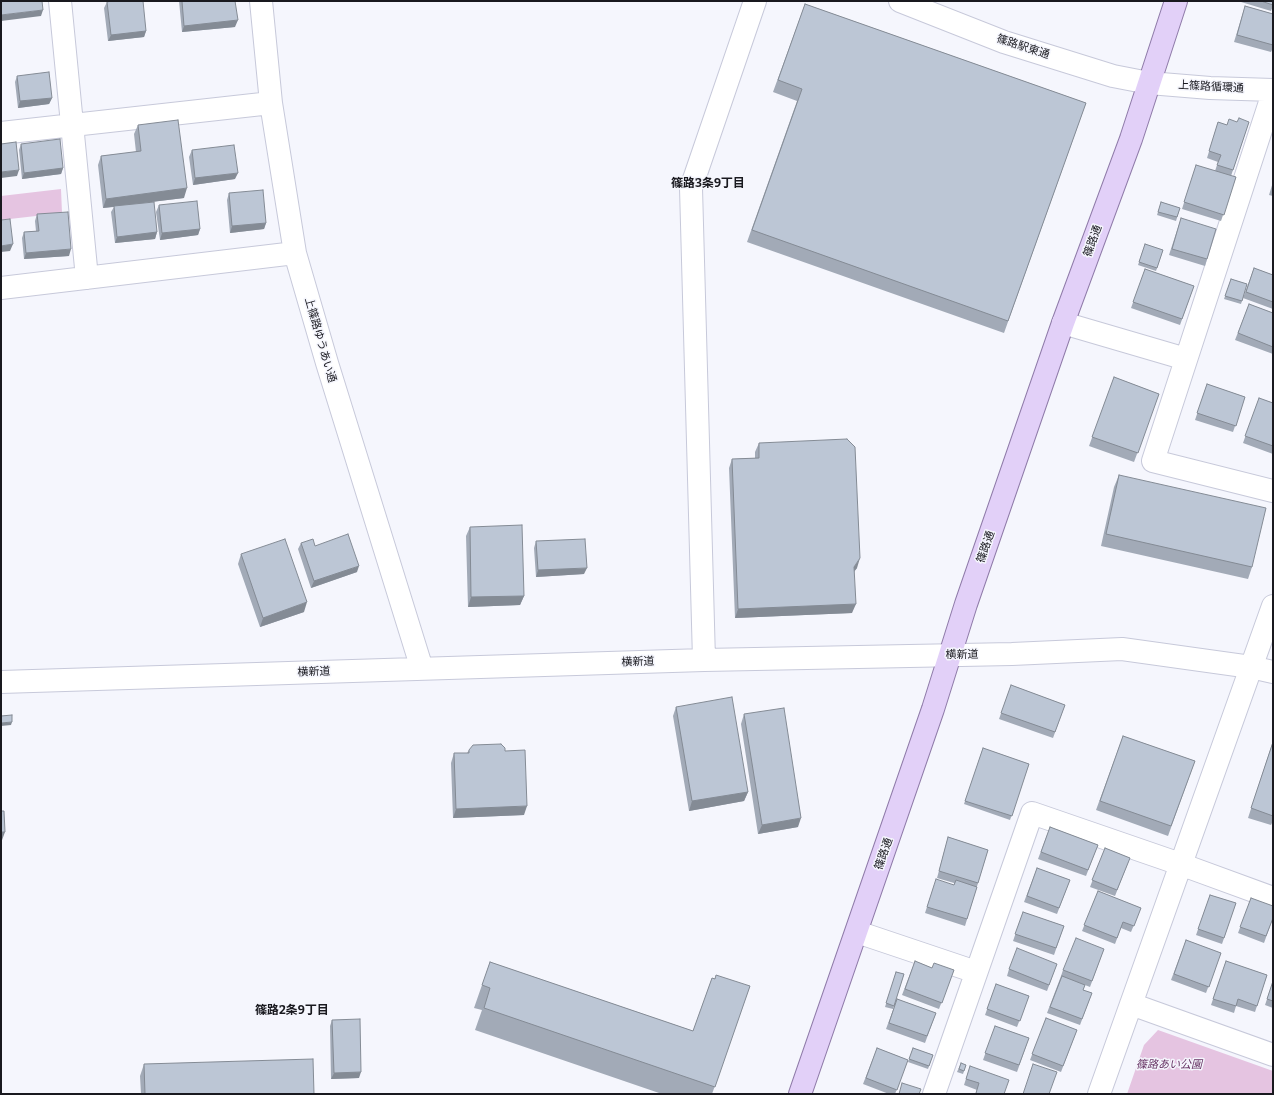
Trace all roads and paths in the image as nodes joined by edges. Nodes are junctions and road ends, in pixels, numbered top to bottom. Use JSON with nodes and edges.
{"nodes":[{"id":1,"x":60,"y":1,"type":"edge"},
{"id":2,"x":261,"y":1,"type":"edge"},
{"id":3,"x":755,"y":1,"type":"edge"},
{"id":4,"x":900,"y":1,"type":"edge"},
{"id":5,"x":1176,"y":1,"type":"edge"},
{"id":6,"x":1149,"y":83,"type":"junction"},
{"id":7,"x":1273,"y":90,"type":"edge"},
{"id":8,"x":1273,"y":93,"type":"edge"},
{"id":9,"x":271,"y":103,"type":"junction"},
{"id":10,"x":72,"y":125,"type":"junction"},
{"id":11,"x":1,"y":133,"type":"edge"},
{"id":12,"x":295,"y":253,"type":"junction"},
{"id":13,"x":87,"y":278,"type":"junction"},
{"id":14,"x":1,"y":288,"type":"edge"},
{"id":15,"x":1063,"y":322,"type":"junction"},
{"id":16,"x":1186,"y":359,"type":"junction"},
{"id":17,"x":1273,"y":491,"type":"edge"},
{"id":18,"x":1273,"y":606,"type":"edge"},
{"id":19,"x":950,"y":655,"type":"junction"},
{"id":20,"x":704,"y":660,"type":"junction"},
{"id":21,"x":1251,"y":667,"type":"junction"},
{"id":22,"x":422,"y":669,"type":"junction"},
{"id":23,"x":1273,"y":672,"type":"edge"},
{"id":24,"x":1,"y":682,"type":"edge"},
{"id":25,"x":1180,"y":864,"type":"junction"},
{"id":26,"x":1273,"y":898,"type":"edge"},
{"id":27,"x":857,"y":932,"type":"junction"},
{"id":28,"x":976,"y":972,"type":"junction"},
{"id":29,"x":1131,"y":1004,"type":"junction"},
{"id":30,"x":1273,"y":1055,"type":"edge"},
{"id":31,"x":800,"y":1094,"type":"edge"},
{"id":32,"x":934,"y":1094,"type":"edge"},
{"id":33,"x":1099,"y":1094,"type":"edge"}],
"edges":[{"from":1,"to":10,"type":"street"},
{"from":2,"to":9,"type":"street","name":"上篠路ゆうあい通"},
{"from":3,"to":20,"type":"street"},
{"from":4,"to":6,"type":"street","name":"篠路駅東通"},
{"from":5,"to":6,"type":"main road","name":"篠路通"},
{"from":6,"to":7,"type":"street","name":"上篠路循環通"},
{"from":6,"to":15,"type":"main road","name":"篠路通"},
{"from":8,"to":16,"type":"street"},
{"from":9,"to":10,"type":"street"},
{"from":9,"to":12,"type":"street","name":"上篠路ゆうあい通"},
{"from":10,"to":11,"type":"street"},
{"from":10,"to":13,"type":"street"},
{"from":12,"to":13,"type":"street"},
{"from":12,"to":22,"type":"street","name":"上篠路ゆうあい通"},
{"from":13,"to":14,"type":"street"},
{"from":15,"to":16,"type":"street"},
{"from":15,"to":19,"type":"main road","name":"篠路通"},
{"from":16,"to":17,"type":"street"},
{"from":18,"to":21,"type":"street"},
{"from":19,"to":20,"type":"street","name":"横新道"},
{"from":19,"to":21,"type":"street","name":"横新道"},
{"from":19,"to":27,"type":"main road","name":"篠路通"},
{"from":20,"to":22,"type":"street","name":"横新道"},
{"from":21,"to":23,"type":"street","name":"横新道"},
{"from":21,"to":25,"type":"street"},
{"from":22,"to":24,"type":"street","name":"横新道"},
{"from":25,"to":26,"type":"street"},
{"from":25,"to":28,"type":"street"},
{"from":25,"to":29,"type":"street"},
{"from":27,"to":28,"type":"street"},
{"from":27,"to":31,"type":"main road","name":"篠路通"},
{"from":28,"to":32,"type":"street"},
{"from":29,"to":30,"type":"street"},
{"from":29,"to":33,"type":"street"}]}
